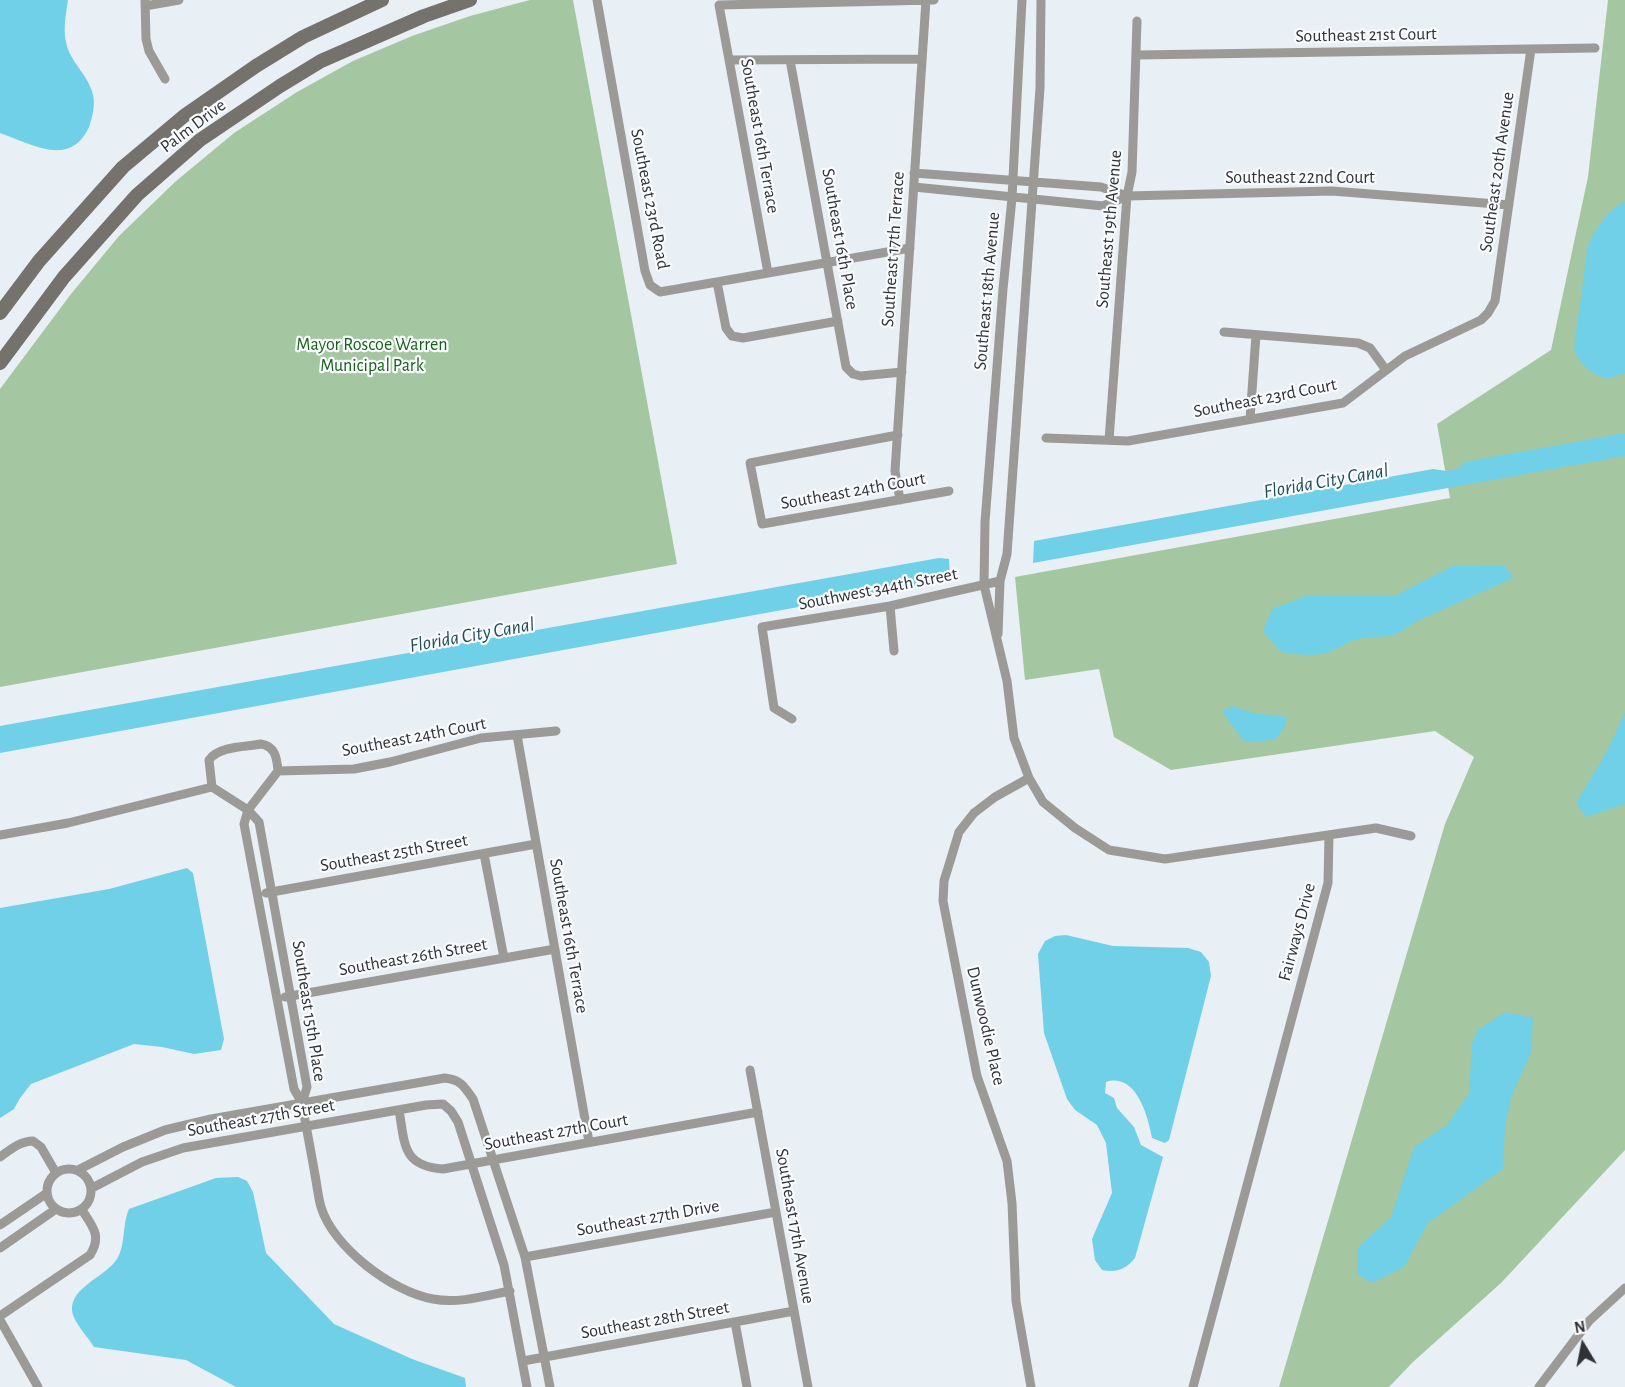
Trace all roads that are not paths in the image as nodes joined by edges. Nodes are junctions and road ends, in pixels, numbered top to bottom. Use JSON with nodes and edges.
{"nodes":[{"id":1,"x":179,"y":0,"type":"edge"},
{"id":2,"x":382,"y":0,"type":"edge"},
{"id":3,"x":470,"y":0,"type":"edge"},
{"id":4,"x":597,"y":0,"type":"edge"},
{"id":5,"x":926,"y":0,"type":"edge"},
{"id":6,"x":934,"y":0,"type":"edge"},
{"id":7,"x":1022,"y":0,"type":"edge"},
{"id":8,"x":1041,"y":0,"type":"edge"},
{"id":9,"x":145,"y":3,"type":"edge"},
{"id":10,"x":1137,"y":21,"type":"dead end"},
{"id":11,"x":1595,"y":48,"type":"dead end"},
{"id":12,"x":1531,"y":49,"type":"junction"},
{"id":13,"x":1137,"y":55,"type":"junction"},
{"id":14,"x":922,"y":59,"type":"junction"},
{"id":15,"x":729,"y":60,"type":"junction"},
{"id":16,"x":790,"y":60,"type":"junction"},
{"id":17,"x":165,"y":79,"type":"dead end"},
{"id":18,"x":914,"y":173,"type":"junction"},
{"id":19,"x":1013,"y":181,"type":"junction"},
{"id":20,"x":1034,"y":182,"type":"junction"},
{"id":21,"x":914,"y":187,"type":"junction"},
{"id":22,"x":1127,"y":196,"type":"junction"},
{"id":23,"x":1012,"y":198,"type":"junction"},
{"id":24,"x":1032,"y":200,"type":"junction"},
{"id":25,"x":1509,"y":205,"type":"junction"},
{"id":26,"x":910,"y":248,"type":"junction"},
{"id":27,"x":827,"y":263,"type":"junction"},
{"id":28,"x":768,"y":273,"type":"junction"},
{"id":29,"x":717,"y":282,"type":"junction"},
{"id":30,"x":1495,"y":301,"type":"joint"},
{"id":31,"x":0,"y":313,"type":"edge"},
{"id":32,"x":838,"y":321,"type":"junction"},
{"id":33,"x":1224,"y":332,"type":"dead end"},
{"id":34,"x":1256,"y":335,"type":"junction"},
{"id":35,"x":0,"y":363,"type":"edge"},
{"id":36,"x":1386,"y":370,"type":"junction"},
{"id":37,"x":902,"y":372,"type":"junction"},
{"id":38,"x":1250,"y":419,"type":"junction"},
{"id":39,"x":898,"y":435,"type":"junction"},
{"id":40,"x":1046,"y":438,"type":"dead end"},
{"id":41,"x":1109,"y":440,"type":"junction"},
{"id":42,"x":949,"y":491,"type":"dead end"},
{"id":43,"x":900,"y":500,"type":"junction"},
{"id":44,"x":1000,"y":581,"type":"junction"},
{"id":45,"x":984,"y":585,"type":"junction"},
{"id":46,"x":890,"y":606,"type":"junction"},
{"id":47,"x":997,"y":643,"type":"junction"},
{"id":48,"x":894,"y":651,"type":"dead end"},
{"id":49,"x":792,"y":719,"type":"dead end"},
{"id":50,"x":555,"y":731,"type":"dead end"},
{"id":51,"x":517,"y":735,"type":"junction"},
{"id":52,"x":278,"y":771,"type":"junction"},
{"id":53,"x":1029,"y":778,"type":"junction"},
{"id":54,"x":212,"y":787,"type":"junction"},
{"id":55,"x":248,"y":810,"type":"junction"},
{"id":56,"x":0,"y":835,"type":"edge"},
{"id":57,"x":1329,"y":835,"type":"junction"},
{"id":58,"x":1411,"y":836,"type":"dead end"},
{"id":59,"x":536,"y":844,"type":"junction"},
{"id":60,"x":484,"y":854,"type":"junction"},
{"id":61,"x":272,"y":891,"type":"junction"},
{"id":62,"x":257,"y":894,"type":"junction"},
{"id":63,"x":555,"y":949,"type":"junction"},
{"id":64,"x":504,"y":958,"type":"junction"},
{"id":65,"x":290,"y":996,"type":"junction"},
{"id":66,"x":277,"y":998,"type":"junction"},
{"id":67,"x":750,"y":1070,"type":"dead end"},
{"id":68,"x":302,"y":1103,"type":"junction"},
{"id":69,"x":399,"y":1110,"type":"junction"},
{"id":70,"x":758,"y":1112,"type":"junction"},
{"id":71,"x":306,"y":1126,"type":"junction"},
{"id":72,"x":589,"y":1142,"type":"junction"},
{"id":73,"x":0,"y":1157,"type":"edge"},
{"id":74,"x":493,"y":1160,"type":"junction"},
{"id":75,"x":472,"y":1164,"type":"junction"},
{"id":76,"x":78,"y":1170,"type":"junction"},
{"id":77,"x":56,"y":1173,"type":"junction"},
{"id":78,"x":92,"y":1188,"type":"junction"},
{"id":79,"x":47,"y":1193,"type":"junction"},
{"id":80,"x":25,"y":1208,"type":"junction"},
{"id":81,"x":56,"y":1209,"type":"junction"},
{"id":82,"x":82,"y":1210,"type":"junction"},
{"id":83,"x":776,"y":1212,"type":"junction"},
{"id":84,"x":35,"y":1224,"type":"junction"},
{"id":85,"x":0,"y":1225,"type":"edge"},
{"id":86,"x":0,"y":1248,"type":"edge"},
{"id":87,"x":525,"y":1257,"type":"junction"},
{"id":88,"x":1625,"y":1288,"type":"edge"},
{"id":89,"x":510,"y":1291,"type":"junction"},
{"id":90,"x":794,"y":1311,"type":"junction"},
{"id":91,"x":0,"y":1318,"type":"edge"},
{"id":92,"x":735,"y":1322,"type":"junction"},
{"id":93,"x":544,"y":1357,"type":"junction"},
{"id":94,"x":523,"y":1361,"type":"junction"},
{"id":95,"x":38,"y":1387,"type":"edge"},
{"id":96,"x":528,"y":1387,"type":"edge"},
{"id":97,"x":550,"y":1387,"type":"edge"},
{"id":98,"x":747,"y":1387,"type":"edge"},
{"id":99,"x":808,"y":1387,"type":"edge"},
{"id":100,"x":1031,"y":1387,"type":"edge"},
{"id":101,"x":1193,"y":1387,"type":"edge"},
{"id":102,"x":1539,"y":1387,"type":"edge"}],
"edges":[{"from":1,"to":9,"type":"street"},
{"from":2,"to":31,"type":"main road","name":"Palm Drive"},
{"from":3,"to":35,"type":"main road","name":"Palm Drive"},
{"from":4,"to":29,"type":"street","name":"Southeast 23rd Road"},
{"from":5,"to":6,"type":"street"},
{"from":5,"to":14,"type":"street","name":"Southeast 17th Terrace"},
{"from":5,"to":15,"type":"street","name":"Southeast 16th Terrace"},
{"from":7,"to":19,"type":"street","name":"Southeast 18th Avenue"},
{"from":8,"to":20,"type":"street","name":"Southeast 18th Avenue"},
{"from":9,"to":17,"type":"street"},
{"from":10,"to":13,"type":"street","name":"Southeast 19th Avenue"},
{"from":11,"to":12,"type":"street","name":"Southeast 21st Court"},
{"from":12,"to":13,"type":"street","name":"Southeast 21st Court"},
{"from":12,"to":25,"type":"street","name":"Southeast 20th Avenue"},
{"from":13,"to":22,"type":"street","name":"Southeast 19th Avenue"},
{"from":14,"to":16,"type":"street"},
{"from":14,"to":18,"type":"street","name":"Southeast 17th Terrace"},
{"from":15,"to":16,"type":"street"},
{"from":15,"to":28,"type":"street","name":"Southeast 16th Terrace"},
{"from":16,"to":27,"type":"street","name":"Southeast 16th Place"},
{"from":18,"to":19,"type":"street","name":"Southeast 22nd Court"},
{"from":18,"to":21,"type":"street","name":"Southeast 17th Terrace"},
{"from":19,"to":20,"type":"street","name":"Southeast 22nd Court"},
{"from":19,"to":23,"type":"street","name":"Southeast 18th Avenue"},
{"from":20,"to":22,"type":"street","name":"Southeast 22nd Court"},
{"from":20,"to":24,"type":"street","name":"Southeast 18th Avenue"},
{"from":21,"to":23,"type":"street","name":"Southeast 22nd Court"},
{"from":21,"to":26,"type":"street","name":"Southeast 17th Terrace"},
{"from":22,"to":24,"type":"street","name":"Southeast 22nd Court"},
{"from":22,"to":25,"type":"street","name":"Southeast 22nd Court"},
{"from":22,"to":41,"type":"street","name":"Southeast 19th Avenue"},
{"from":23,"to":24,"type":"street","name":"Southeast 22nd Court"},
{"from":23,"to":45,"type":"street","name":"Southeast 18th Avenue"},
{"from":24,"to":44,"type":"street","name":"Southeast 18th Avenue"},
{"from":25,"to":30,"type":"street","name":"Southeast 20th Avenue"},
{"from":26,"to":27,"type":"street","name":"Southeast 23rd Road"},
{"from":26,"to":37,"type":"street","name":"Southeast 17th Terrace"},
{"from":27,"to":28,"type":"street","name":"Southeast 23rd Road"},
{"from":27,"to":32,"type":"street","name":"Southeast 16th Place"},
{"from":28,"to":29,"type":"street","name":"Southeast 23rd Road"},
{"from":29,"to":32,"type":"street"},
{"from":30,"to":36,"type":"street","name":"Southeast 23rd Court"},
{"from":32,"to":37,"type":"street","name":"Southeast 16th Place"},
{"from":33,"to":34,"type":"street"},
{"from":34,"to":36,"type":"street"},
{"from":34,"to":38,"type":"street"},
{"from":36,"to":38,"type":"street","name":"Southeast 23rd Court"},
{"from":37,"to":39,"type":"street","name":"Southeast 17th Terrace"},
{"from":38,"to":41,"type":"street","name":"Southeast 23rd Court"},
{"from":39,"to":43,"type":"street","name":"Southeast 17th Terrace"},
{"from":39,"to":43,"type":"street","name":"Southeast 24th Court"},
{"from":40,"to":41,"type":"street","name":"Southeast 23rd Court"},
{"from":42,"to":43,"type":"street","name":"Southeast 24th Court"},
{"from":44,"to":45,"type":"street","name":"Southwest 344th Street"},
{"from":44,"to":47,"type":"street"},
{"from":45,"to":46,"type":"street","name":"Southwest 344th Street"},
{"from":45,"to":47,"type":"street"},
{"from":46,"to":48,"type":"street"},
{"from":46,"to":49,"type":"street","name":"Southwest 344th Street"},
{"from":47,"to":53,"type":"street"},
{"from":50,"to":51,"type":"street","name":"Southeast 24th Court"},
{"from":51,"to":52,"type":"street","name":"Southeast 24th Court"},
{"from":51,"to":59,"type":"street","name":"Southeast 16th Terrace"},
{"from":52,"to":54,"type":"street"},
{"from":52,"to":55,"type":"street"},
{"from":53,"to":57,"type":"street"},
{"from":53,"to":100,"type":"street","name":"Dunwoodie Place"},
{"from":54,"to":55,"type":"street"},
{"from":54,"to":56,"type":"street"},
{"from":55,"to":61,"type":"street","name":"Southeast 15th Place"},
{"from":55,"to":62,"type":"street","name":"Southeast 15th Place"},
{"from":57,"to":58,"type":"street"},
{"from":57,"to":101,"type":"street","name":"Fairways Drive"},
{"from":59,"to":60,"type":"street","name":"Southeast 25th Street"},
{"from":59,"to":63,"type":"street","name":"Southeast 16th Terrace"},
{"from":60,"to":61,"type":"street","name":"Southeast 25th Street"},
{"from":60,"to":64,"type":"street"},
{"from":61,"to":62,"type":"street","name":"Southeast 25th Street"},
{"from":61,"to":65,"type":"street","name":"Southeast 15th Place"},
{"from":62,"to":66,"type":"street","name":"Southeast 15th Place"},
{"from":63,"to":64,"type":"street","name":"Southeast 26th Street"},
{"from":63,"to":72,"type":"street","name":"Southeast 16th Terrace"},
{"from":64,"to":65,"type":"street","name":"Southeast 26th Street"},
{"from":65,"to":66,"type":"street","name":"Southeast 26th Street"},
{"from":65,"to":68,"type":"street","name":"Southeast 15th Place"},
{"from":66,"to":68,"type":"street","name":"Southeast 15th Place"},
{"from":67,"to":70,"type":"street","name":"Southeast 17th Avenue"},
{"from":68,"to":71,"type":"street"},
{"from":68,"to":74,"type":"street","name":"Southeast 27th Street"},
{"from":68,"to":76,"type":"street","name":"Southeast 27th Street"},
{"from":69,"to":71,"type":"street","name":"Southeast 27th Street"},
{"from":69,"to":75,"type":"street","name":"Southeast 27th Street"},
{"from":69,"to":75,"type":"street","name":"Southeast 27th Court"},
{"from":70,"to":72,"type":"street","name":"Southeast 27th Court"},
{"from":70,"to":83,"type":"street","name":"Southeast 17th Avenue"},
{"from":71,"to":78,"type":"street","name":"Southeast 27th Street"},
{"from":71,"to":89,"type":"street"},
{"from":72,"to":74,"type":"street","name":"Southeast 27th Court"},
{"from":73,"to":77,"type":"street"},
{"from":74,"to":75,"type":"street","name":"Southeast 27th Court"},
{"from":74,"to":87,"type":"street"},
{"from":75,"to":89,"type":"street"},
{"from":76,"to":77,"type":"street"},
{"from":76,"to":78,"type":"street"},
{"from":77,"to":79,"type":"street"},
{"from":78,"to":82,"type":"street"},
{"from":79,"to":80,"type":"street"},
{"from":79,"to":81,"type":"street"},
{"from":80,"to":84,"type":"street"},
{"from":80,"to":85,"type":"street"},
{"from":81,"to":82,"type":"street"},
{"from":81,"to":84,"type":"street"},
{"from":82,"to":91,"type":"street"},
{"from":83,"to":87,"type":"street","name":"Southeast 27th Drive"},
{"from":83,"to":90,"type":"street","name":"Southeast 17th Avenue"},
{"from":84,"to":86,"type":"street"},
{"from":87,"to":93,"type":"street"},
{"from":88,"to":102,"type":"street"},
{"from":89,"to":94,"type":"street"},
{"from":90,"to":92,"type":"street","name":"Southeast 28th Street"},
{"from":90,"to":99,"type":"street","name":"Southeast 17th Avenue"},
{"from":91,"to":95,"type":"street"},
{"from":92,"to":93,"type":"street","name":"Southeast 28th Street"},
{"from":92,"to":98,"type":"street"},
{"from":93,"to":94,"type":"street","name":"Southeast 28th Street"},
{"from":93,"to":97,"type":"street"},
{"from":94,"to":96,"type":"street"}]}
